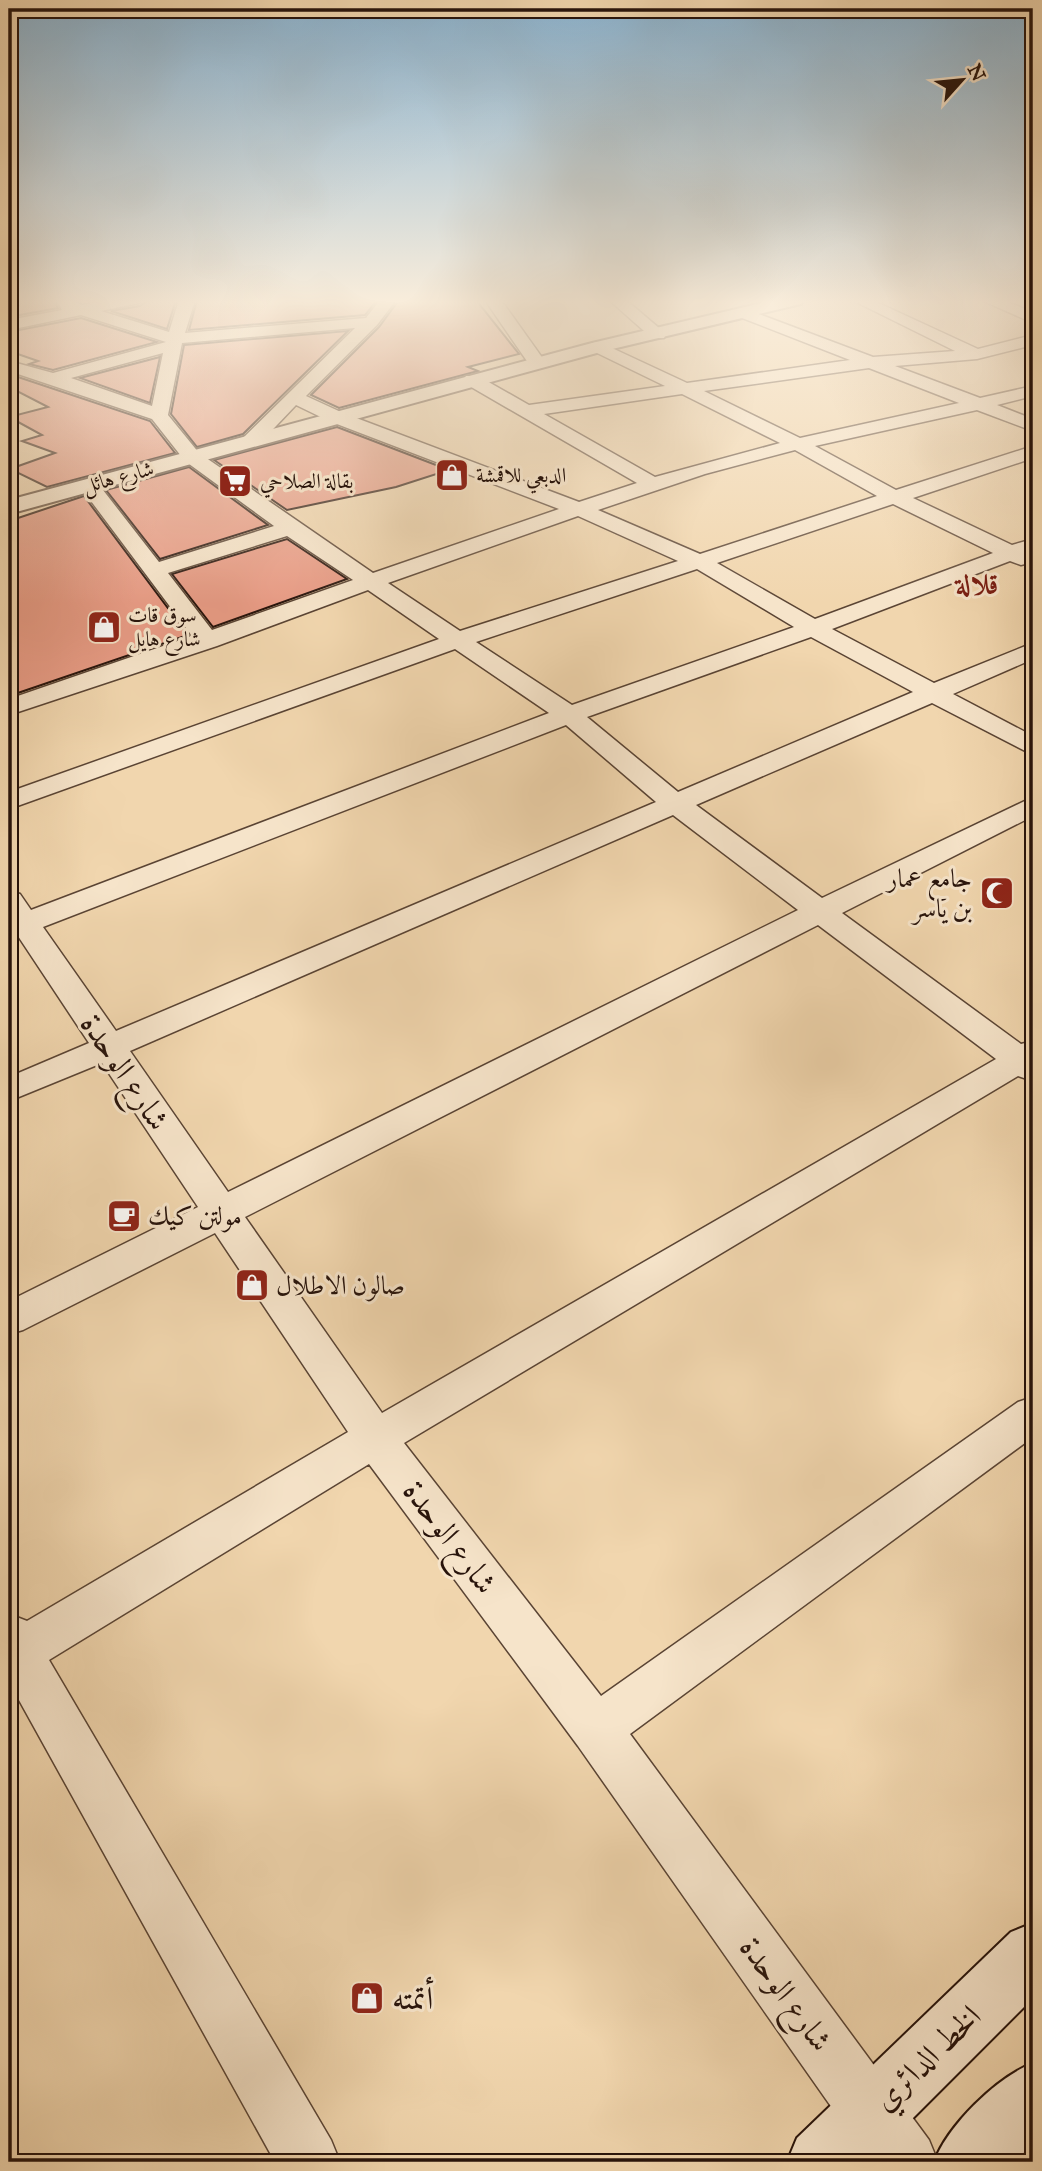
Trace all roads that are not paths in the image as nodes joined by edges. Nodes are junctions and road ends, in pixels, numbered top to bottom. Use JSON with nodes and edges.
{"nodes":[{"id":1,"x":120,"y":401,"type":"edge"},
{"id":2,"x":162,"y":401,"type":"edge"},
{"id":3,"x":290,"y":401,"type":"edge"},
{"id":4,"x":303,"y":401,"type":"edge"},
{"id":5,"x":394,"y":401,"type":"edge"},
{"id":6,"x":508,"y":401,"type":"edge"},
{"id":7,"x":588,"y":401,"type":"edge"},
{"id":8,"x":711,"y":401,"type":"edge"},
{"id":9,"x":973,"y":401,"type":"edge"},
{"id":10,"x":991,"y":401,"type":"edge"},
{"id":11,"x":980,"y":404,"type":"junction"},
{"id":12,"x":524,"y":411,"type":"junction"},
{"id":13,"x":159,"y":415,"type":"junction"},
{"id":14,"x":337,"y":417,"type":"junction"},
{"id":15,"x":1033,"y":425,"type":"edge"},
{"id":16,"x":250,"y":442,"type":"junction"},
{"id":17,"x":798,"y":444,"type":"junction"},
{"id":18,"x":1033,"y":452,"type":"edge"},
{"id":19,"x":192,"y":457,"type":"junction"},
{"id":20,"x":653,"y":484,"type":"junction"},
{"id":21,"x":89,"y":485,"type":"junction"},
{"id":22,"x":896,"y":498,"type":"junction"},
{"id":23,"x":9,"y":507,"type":"edge"},
{"id":24,"x":580,"y":510,"type":"junction"},
{"id":25,"x":290,"y":528,"type":"junction"},
{"id":26,"x":1025,"y":554,"type":"edge"},
{"id":27,"x":700,"y":562,"type":"junction"},
{"id":28,"x":155,"y":570,"type":"junction"},
{"id":29,"x":371,"y":583,"type":"junction"},
{"id":30,"x":813,"y":628,"type":"junction"},
{"id":31,"x":458,"y":640,"type":"junction"},
{"id":32,"x":208,"y":641,"type":"junction"},
{"id":33,"x":1033,"y":650,"type":"edge"},
{"id":34,"x":934,"y":693,"type":"junction"},
{"id":35,"x":9,"y":707,"type":"edge"},
{"id":36,"x":569,"y":715,"type":"junction"},
{"id":37,"x":1033,"y":747,"type":"edge"},
{"id":38,"x":9,"y":802,"type":"edge"},
{"id":39,"x":1033,"y":804,"type":"edge"},
{"id":40,"x":677,"y":805,"type":"junction"},
{"id":41,"x":820,"y":913,"type":"junction"},
{"id":42,"x":14,"y":918,"type":"edge"},
{"id":43,"x":108,"y":1047,"type":"junction"},
{"id":44,"x":1029,"y":1061,"type":"edge"},
{"id":45,"x":9,"y":1090,"type":"edge"},
{"id":46,"x":220,"y":1212,"type":"junction"},
{"id":47,"x":9,"y":1319,"type":"edge"},
{"id":48,"x":1033,"y":1414,"type":"edge"},
{"id":49,"x":375,"y":1438,"type":"junction"},
{"id":50,"x":12,"y":1649,"type":"edge"},
{"id":51,"x":596,"y":1729,"type":"junction"},
{"id":52,"x":1033,"y":1954,"type":"edge"},
{"id":53,"x":1033,"y":2096,"type":"edge"},
{"id":54,"x":889,"y":2138,"type":"edge"},
{"id":55,"x":296,"y":2157,"type":"edge"},
{"id":56,"x":821,"y":2162,"type":"edge"},
{"id":57,"x":968,"y":2162,"type":"edge"}],
"edges":[{"from":1,"to":13,"type":"street"},
{"from":2,"to":13,"type":"street"},
{"from":3,"to":16,"type":"street"},
{"from":4,"to":14,"type":"street"},
{"from":5,"to":14,"type":"street","name":"شارع هائل"},
{"from":6,"to":12,"type":"street"},
{"from":7,"to":12,"type":"street"},
{"from":8,"to":17,"type":"street"},
{"from":9,"to":11,"type":"street"},
{"from":10,"to":11,"type":"street"},
{"from":11,"to":15,"type":"street"},
{"from":11,"to":17,"type":"street"},
{"from":12,"to":20,"type":"street"},
{"from":13,"to":19,"type":"street"},
{"from":14,"to":16,"type":"street","name":"شارع هائل"},
{"from":14,"to":24,"type":"street"},
{"from":16,"to":19,"type":"street","name":"شارع هائل"},
{"from":17,"to":20,"type":"street"},
{"from":17,"to":22,"type":"street"},
{"from":18,"to":22,"type":"street"},
{"from":19,"to":21,"type":"street","name":"شارع هائل"},
{"from":19,"to":25,"type":"street"},
{"from":20,"to":24,"type":"street"},
{"from":21,"to":23,"type":"street","name":"شارع هائل"},
{"from":21,"to":28,"type":"street"},
{"from":22,"to":26,"type":"street"},
{"from":22,"to":27,"type":"street"},
{"from":24,"to":27,"type":"street"},
{"from":24,"to":29,"type":"street"},
{"from":25,"to":28,"type":"street"},
{"from":25,"to":29,"type":"street"},
{"from":26,"to":30,"type":"street"},
{"from":27,"to":30,"type":"street"},
{"from":27,"to":31,"type":"street"},
{"from":28,"to":32,"type":"street"},
{"from":29,"to":31,"type":"street"},
{"from":29,"to":32,"type":"street"},
{"from":30,"to":34,"type":"street"},
{"from":30,"to":36,"type":"street"},
{"from":31,"to":36,"type":"street"},
{"from":31,"to":38,"type":"street"},
{"from":32,"to":35,"type":"street"},
{"from":33,"to":34,"type":"street"},
{"from":34,"to":37,"type":"street"},
{"from":34,"to":40,"type":"street"},
{"from":36,"to":40,"type":"street"},
{"from":36,"to":42,"type":"street"},
{"from":39,"to":41,"type":"street"},
{"from":40,"to":41,"type":"street"},
{"from":40,"to":43,"type":"street"},
{"from":41,"to":44,"type":"street"},
{"from":41,"to":46,"type":"street"},
{"from":42,"to":43,"type":"street","name":"شارع الوحدة"},
{"from":43,"to":45,"type":"street"},
{"from":43,"to":46,"type":"street","name":"شارع الوحدة"},
{"from":44,"to":49,"type":"street"},
{"from":46,"to":47,"type":"street"},
{"from":46,"to":49,"type":"street","name":"شارع الوحدة"},
{"from":48,"to":51,"type":"street"},
{"from":49,"to":50,"type":"street"},
{"from":49,"to":51,"type":"street","name":"شارع الوحدة"},
{"from":50,"to":55,"type":"street"},
{"from":51,"to":54,"type":"street","name":"شارع الوحدة"},
{"from":52,"to":54,"type":"street","name":"الخط الدائري"},
{"from":53,"to":57,"type":"street"},
{"from":54,"to":56,"type":"street","name":"الخط الدائري"}]}
